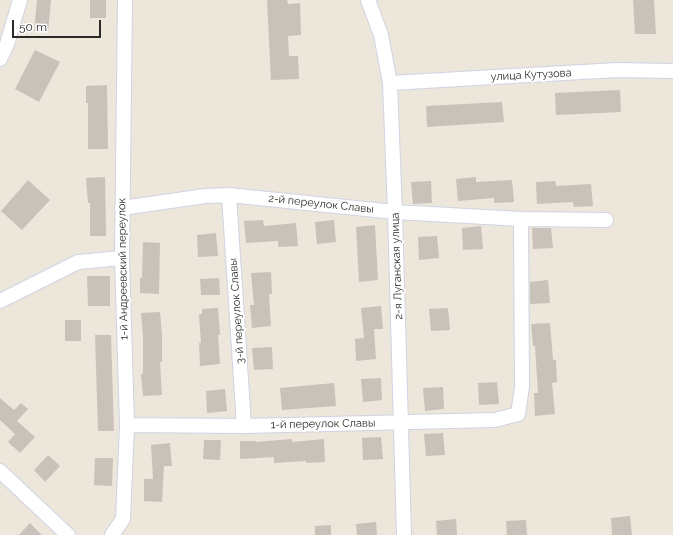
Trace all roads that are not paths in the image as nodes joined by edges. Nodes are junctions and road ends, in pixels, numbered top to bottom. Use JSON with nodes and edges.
{"nodes":[{"id":1,"x":20,"y":0,"type":"edge"},
{"id":2,"x":125,"y":0,"type":"edge"},
{"id":3,"x":368,"y":0,"type":"edge"},
{"id":4,"x":0,"y":59,"type":"edge"},
{"id":5,"x":673,"y":71,"type":"edge"},
{"id":6,"x":390,"y":83,"type":"junction"},
{"id":7,"x":229,"y":195,"type":"junction"},
{"id":8,"x":122,"y":208,"type":"junction"},
{"id":9,"x":395,"y":212,"type":"junction"},
{"id":10,"x":521,"y":219,"type":"junction"},
{"id":11,"x":606,"y":220,"type":"dead end"},
{"id":12,"x":122,"y":258,"type":"junction"},
{"id":13,"x":0,"y":301,"type":"edge"},
{"id":14,"x":401,"y":422,"type":"junction"},
{"id":15,"x":127,"y":425,"type":"junction"},
{"id":16,"x":244,"y":426,"type":"junction"},
{"id":17,"x":0,"y":471,"type":"edge"},
{"id":18,"x":68,"y":535,"type":"edge"},
{"id":19,"x":112,"y":535,"type":"edge"},
{"id":20,"x":404,"y":535,"type":"edge"}],
"edges":[{"from":1,"to":4,"type":"street"},
{"from":2,"to":8,"type":"street","name":"1-й Андреевский переулок"},
{"from":3,"to":6,"type":"street","name":"2-я Луганская улица"},
{"from":5,"to":6,"type":"street","name":"улица Кутузова"},
{"from":6,"to":9,"type":"street","name":"2-я Луганская улица"},
{"from":7,"to":8,"type":"street","name":"2-й переулок Славы"},
{"from":7,"to":9,"type":"street","name":"2-й переулок Славы"},
{"from":7,"to":16,"type":"street","name":"3-й переулок Славы"},
{"from":8,"to":12,"type":"street","name":"1-й Андреевский переулок"},
{"from":9,"to":10,"type":"street","name":"2-й переулок Славы"},
{"from":9,"to":14,"type":"street","name":"2-я Луганская улица"},
{"from":10,"to":11,"type":"street","name":"2-й переулок Славы"},
{"from":10,"to":14,"type":"street","name":"1-й переулок Славы"},
{"from":12,"to":13,"type":"street"},
{"from":12,"to":15,"type":"street","name":"1-й Андреевский переулок"},
{"from":14,"to":16,"type":"street","name":"1-й переулок Славы"},
{"from":14,"to":20,"type":"street","name":"2-я Луганская улица"},
{"from":15,"to":16,"type":"street","name":"1-й переулок Славы"},
{"from":15,"to":19,"type":"street","name":"1-й Андреевский переулок"},
{"from":17,"to":18,"type":"street"}]}
